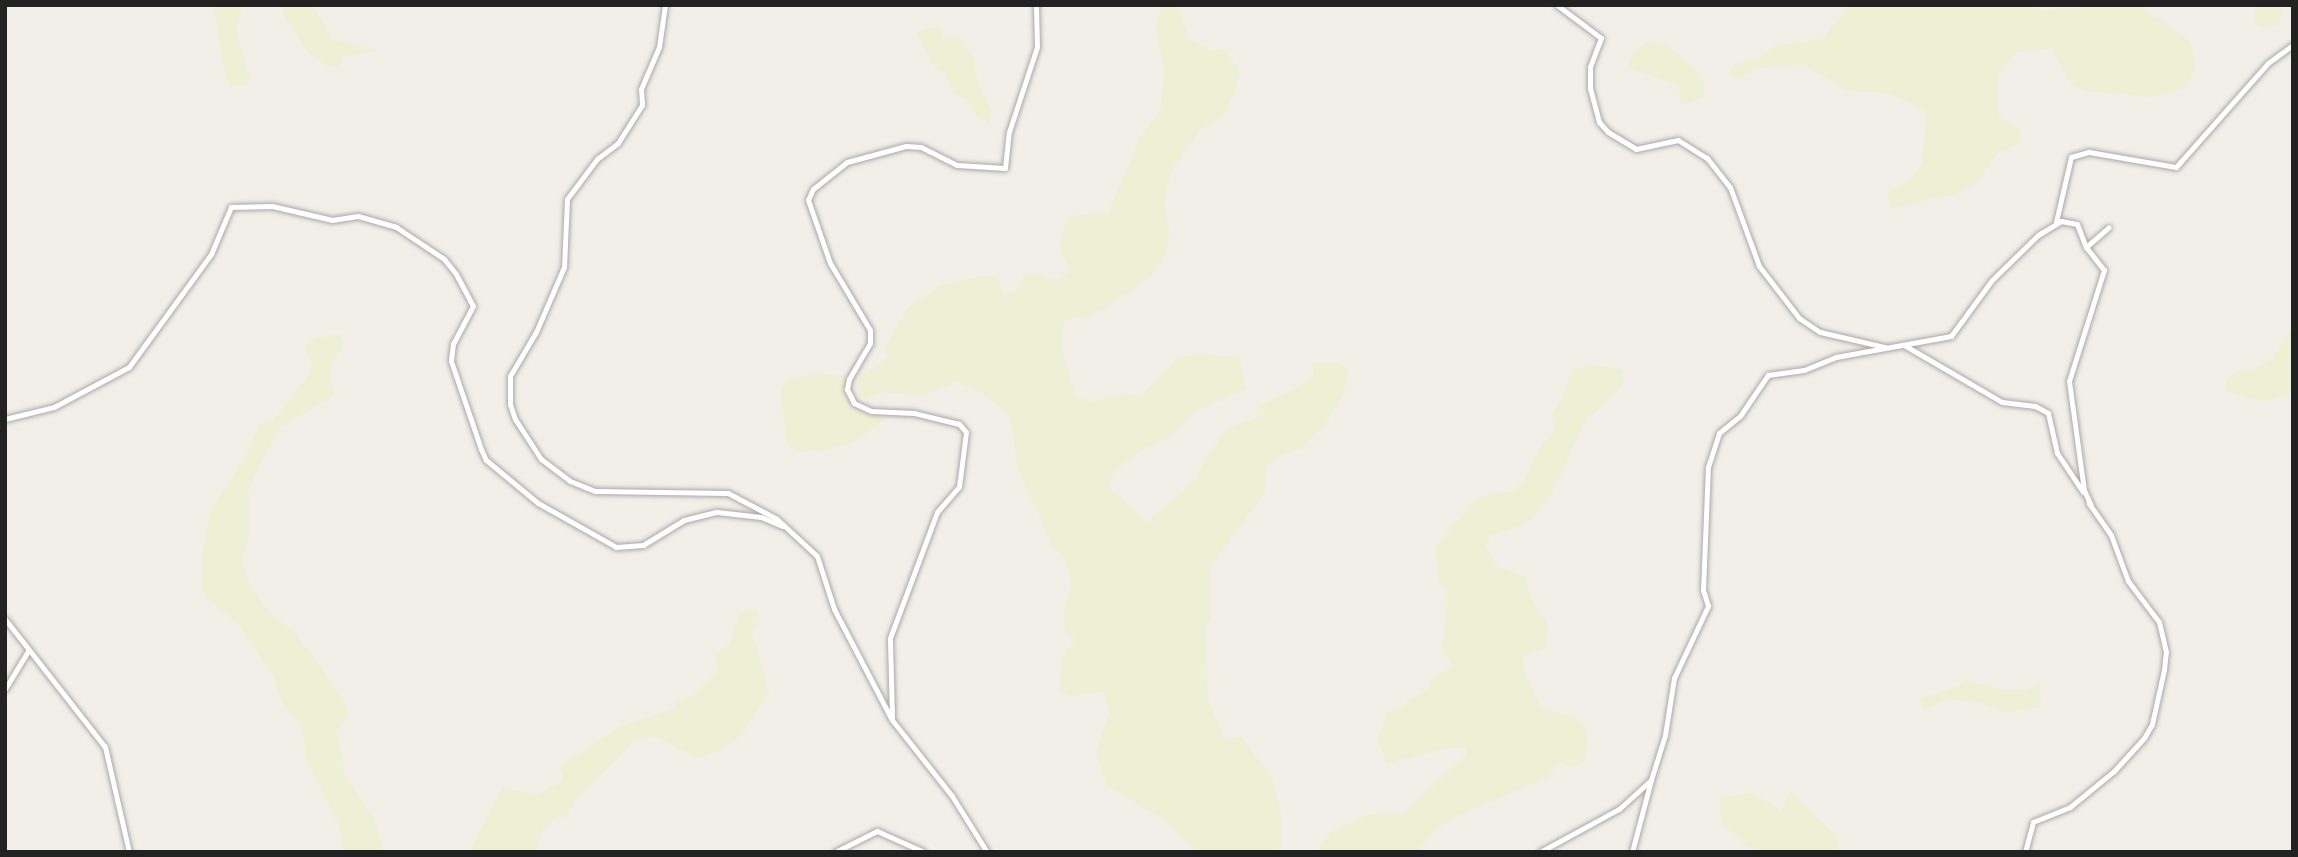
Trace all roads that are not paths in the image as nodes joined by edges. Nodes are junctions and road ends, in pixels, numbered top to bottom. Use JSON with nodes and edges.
{"nodes":[{"id":1,"x":665,"y":5,"type":"edge"},
{"id":2,"x":1036,"y":5,"type":"edge"},
{"id":3,"x":1557,"y":5,"type":"edge"},
{"id":4,"x":2293,"y":45,"type":"edge"},
{"id":5,"x":2056,"y":222,"type":"junction"},
{"id":6,"x":2109,"y":227,"type":"dead end"},
{"id":7,"x":2087,"y":247,"type":"junction"},
{"id":8,"x":1902,"y":344,"type":"junction"},
{"id":9,"x":1886,"y":347,"type":"junction"},
{"id":10,"x":5,"y":419,"type":"edge"},
{"id":11,"x":2091,"y":506,"type":"junction"},
{"id":12,"x":785,"y":528,"type":"junction"},
{"id":13,"x":5,"y":619,"type":"edge"},
{"id":14,"x":28,"y":650,"type":"junction"},
{"id":15,"x":5,"y":689,"type":"edge"},
{"id":16,"x":892,"y":720,"type":"junction"},
{"id":17,"x":1651,"y":780,"type":"junction"},
{"id":18,"x":129,"y":852,"type":"edge"},
{"id":19,"x":835,"y":852,"type":"edge"},
{"id":20,"x":924,"y":852,"type":"edge"},
{"id":21,"x":987,"y":852,"type":"edge"},
{"id":22,"x":1540,"y":852,"type":"edge"},
{"id":23,"x":1632,"y":852,"type":"edge"},
{"id":24,"x":2025,"y":852,"type":"edge"}],
"edges":[{"from":1,"to":12,"type":"street"},
{"from":2,"to":16,"type":"street"},
{"from":3,"to":9,"type":"street"},
{"from":4,"to":5,"type":"street"},
{"from":5,"to":7,"type":"street"},
{"from":5,"to":8,"type":"street"},
{"from":6,"to":7,"type":"street"},
{"from":7,"to":11,"type":"street"},
{"from":8,"to":9,"type":"street"},
{"from":8,"to":11,"type":"street"},
{"from":9,"to":17,"type":"street"},
{"from":10,"to":12,"type":"street"},
{"from":11,"to":24,"type":"street"},
{"from":12,"to":16,"type":"street"},
{"from":13,"to":14,"type":"street"},
{"from":14,"to":15,"type":"street"},
{"from":14,"to":18,"type":"street"},
{"from":16,"to":21,"type":"street"},
{"from":17,"to":22,"type":"street"},
{"from":17,"to":23,"type":"street"},
{"from":19,"to":20,"type":"street"}]}
